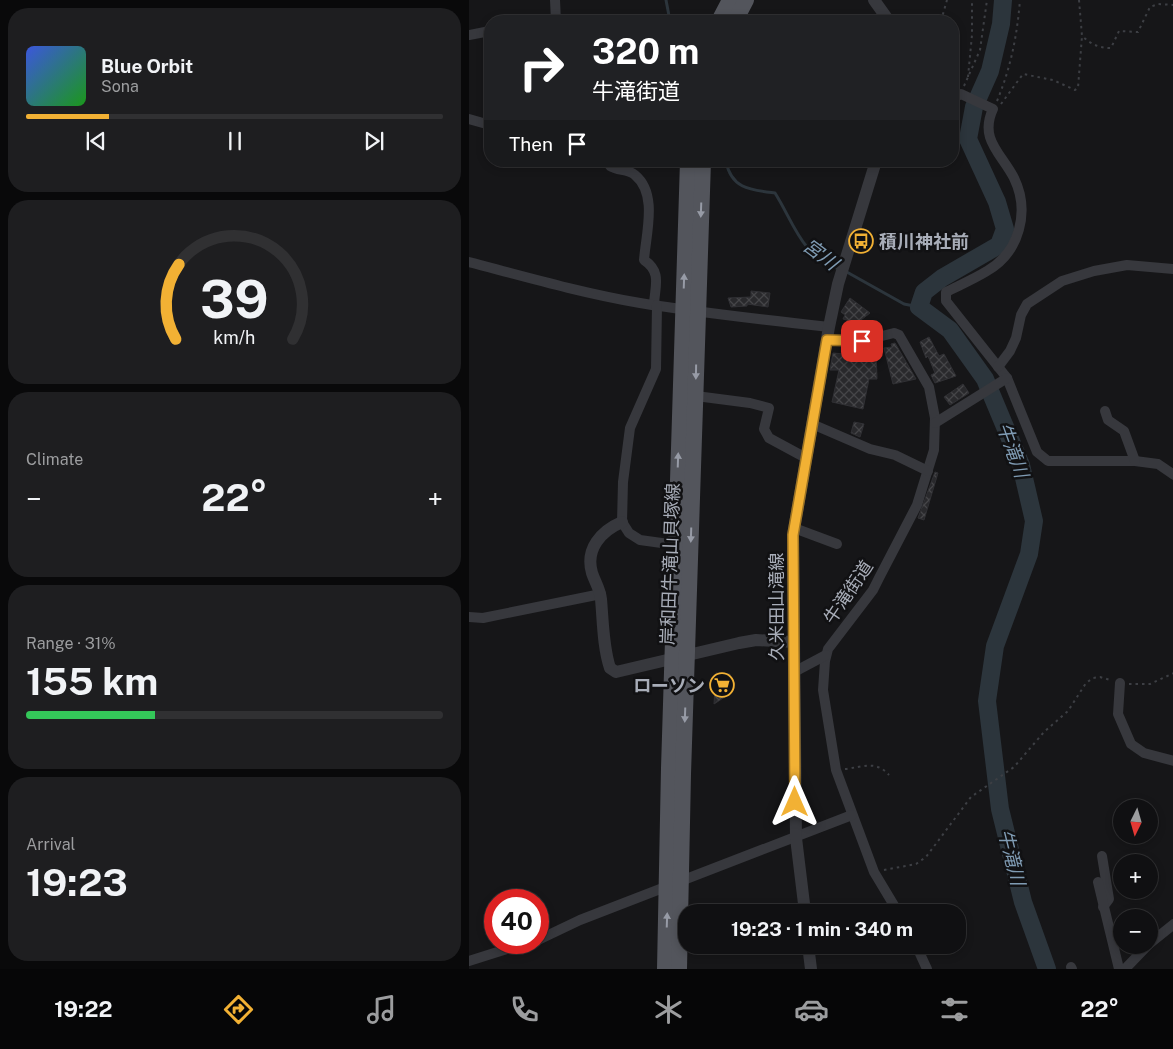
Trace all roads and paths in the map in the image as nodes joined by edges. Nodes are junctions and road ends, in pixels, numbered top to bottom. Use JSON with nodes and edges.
{"nodes":[{"id":1,"x":555,"y":0,"type":"edge"},
{"id":2,"x":730,"y":0,"type":"edge"},
{"id":3,"x":746,"y":0,"type":"edge"},
{"id":4,"x":874,"y":0,"type":"edge"},
{"id":5,"x":947,"y":0,"type":"edge"},
{"id":6,"x":972,"y":0,"type":"edge"},
{"id":7,"x":987,"y":0,"type":"edge"},
{"id":8,"x":1019,"y":0,"type":"edge"},
{"id":9,"x":1079,"y":0,"type":"edge"},
{"id":10,"x":1173,"y":5,"type":"edge"},
{"id":11,"x":556,"y":15,"type":"edge"},
{"id":12,"x":722,"y":15,"type":"edge"},
{"id":13,"x":738,"y":15,"type":"edge"},
{"id":14,"x":885,"y":15,"type":"edge"},
{"id":15,"x":943,"y":15,"type":"edge"},
{"id":16,"x":484,"y":32,"type":"edge"},
{"id":17,"x":469,"y":35,"type":"edge"},
{"id":18,"x":1082,"y":36,"type":"junction"},
{"id":19,"x":967,"y":80,"type":"junction"},
{"id":20,"x":959,"y":93,"type":"edge"},
{"id":21,"x":959,"y":97,"type":"edge"},
{"id":22,"x":993,"y":110,"type":"junction"},
{"id":23,"x":469,"y":119,"type":"edge"},
{"id":24,"x":484,"y":123,"type":"edge"},
{"id":25,"x":611,"y":167,"type":"edge"},
{"id":26,"x":688,"y":167,"type":"edge"},
{"id":27,"x":703,"y":167,"type":"edge"},
{"id":28,"x":875,"y":167,"type":"edge"},
{"id":29,"x":469,"y":262,"type":"edge"},
{"id":30,"x":1173,"y":269,"type":"edge"},
{"id":31,"x":655,"y":305,"type":"junction"},
{"id":32,"x":691,"y":309,"type":"junction"},
{"id":33,"x":829,"y":327,"type":"junction"},
{"id":34,"x":827,"y":340,"type":"junction"},
{"id":35,"x":998,"y":366,"type":"junction"},
{"id":36,"x":1007,"y":378,"type":"junction"},
{"id":37,"x":696,"y":396,"type":"junction"},
{"id":38,"x":1105,"y":411,"type":"dead end"},
{"id":39,"x":935,"y":423,"type":"junction"},
{"id":40,"x":811,"y":424,"type":"junction"},
{"id":41,"x":806,"y":458,"type":"junction"},
{"id":42,"x":1135,"y":461,"type":"junction"},
{"id":43,"x":928,"y":471,"type":"junction"},
{"id":44,"x":1173,"y":475,"type":"edge"},
{"id":45,"x":622,"y":522,"type":"junction"},
{"id":46,"x":794,"y":528,"type":"junction"},
{"id":47,"x":837,"y":544,"type":"dead end"},
{"id":48,"x":675,"y":545,"type":"junction"},
{"id":49,"x":601,"y":594,"type":"junction"},
{"id":50,"x":469,"y":618,"type":"edge"},
{"id":51,"x":794,"y":642,"type":"junction"},
{"id":52,"x":826,"y":655,"type":"junction"},
{"id":53,"x":679,"y":658,"type":"junction"},
{"id":54,"x":794,"y":672,"type":"junction"},
{"id":55,"x":1173,"y":673,"type":"edge"},
{"id":56,"x":1120,"y":683,"type":"junction"},
{"id":57,"x":1173,"y":761,"type":"edge"},
{"id":58,"x":836,"y":770,"type":"junction"},
{"id":59,"x":889,"y":775,"type":"dead end"},
{"id":60,"x":853,"y":815,"type":"junction"},
{"id":61,"x":796,"y":838,"type":"junction"},
{"id":62,"x":1102,"y":856,"type":"dead end"},
{"id":63,"x":874,"y":872,"type":"junction"},
{"id":64,"x":1098,"y":882,"type":"dead end"},
{"id":65,"x":675,"y":884,"type":"junction"},
{"id":66,"x":804,"y":904,"type":"edge"},
{"id":67,"x":893,"y":904,"type":"edge"},
{"id":68,"x":1103,"y":907,"type":"junction"},
{"id":69,"x":1173,"y":924,"type":"edge"},
{"id":70,"x":549,"y":935,"type":"edge"},
{"id":71,"x":1158,"y":937,"type":"edge"},
{"id":72,"x":487,"y":954,"type":"edge"},
{"id":73,"x":809,"y":954,"type":"edge"},
{"id":74,"x":920,"y":954,"type":"edge"},
{"id":75,"x":1140,"y":954,"type":"edge"},
{"id":76,"x":469,"y":962,"type":"edge"},
{"id":77,"x":665,"y":969,"type":"edge"},
{"id":78,"x":679,"y":969,"type":"edge"},
{"id":79,"x":811,"y":969,"type":"edge"},
{"id":80,"x":927,"y":969,"type":"edge"},
{"id":81,"x":1119,"y":969,"type":"edge"},
{"id":82,"x":1125,"y":969,"type":"edge"}],
"edges":[{"from":1,"to":11,"type":"street"},
{"from":2,"to":12,"type":"main road"},
{"from":3,"to":13,"type":"main road"},
{"from":4,"to":14,"type":"street"},
{"from":5,"to":15,"type":"path"},
{"from":6,"to":19,"type":"path"},
{"from":7,"to":19,"type":"path"},
{"from":8,"to":22,"type":"path"},
{"from":9,"to":18,"type":"path"},
{"from":10,"to":18,"type":"path"},
{"from":16,"to":17,"type":"street"},
{"from":18,"to":22,"type":"path"},
{"from":19,"to":20,"type":"path"},
{"from":21,"to":22,"type":"street"},
{"from":22,"to":35,"type":"street"},
{"from":23,"to":24,"type":"street"},
{"from":25,"to":31,"type":"street"},
{"from":32,"to":26,"type":"main road","name":"岸和田牛滝山貝塚線","one_way":true},
{"from":27,"to":32,"type":"main road","name":"岸和田牛滝山貝塚線","one_way":true},
{"from":28,"to":33,"type":"street","name":"久米田山滝線"},
{"from":29,"to":31,"type":"street"},
{"from":30,"to":35,"type":"street"},
{"from":31,"to":32,"type":"street"},
{"from":31,"to":45,"type":"street"},
{"from":32,"to":33,"type":"street"},
{"from":32,"to":37,"type":"main road","name":"岸和田牛滝山貝塚線","one_way":true},
{"from":48,"to":32,"type":"main road","name":"岸和田牛滝山貝塚線","one_way":true},
{"from":33,"to":34,"type":"street","name":"久米田山滝線"},
{"from":34,"to":39,"type":"street","name":"牛滝街道"},
{"from":34,"to":40,"type":"street","name":"久米田山滝線"},
{"from":35,"to":36,"type":"street"},
{"from":36,"to":39,"type":"street"},
{"from":36,"to":42,"type":"street"},
{"from":37,"to":41,"type":"street"},
{"from":37,"to":53,"type":"main road","name":"岸和田牛滝山貝塚線","one_way":true},
{"from":38,"to":42,"type":"street"},
{"from":39,"to":43,"type":"street","name":"牛滝街道"},
{"from":40,"to":41,"type":"street","name":"久米田山滝線"},
{"from":40,"to":43,"type":"street"},
{"from":41,"to":46,"type":"street","name":"久米田山滝線"},
{"from":42,"to":44,"type":"street"},
{"from":43,"to":52,"type":"street","name":"牛滝街道"},
{"from":45,"to":48,"type":"street"},
{"from":45,"to":49,"type":"street"},
{"from":46,"to":47,"type":"street"},
{"from":46,"to":51,"type":"street","name":"久米田山滝線"},
{"from":48,"to":53,"type":"main road","name":"岸和田牛滝山貝塚線"},
{"from":49,"to":50,"type":"street"},
{"from":49,"to":53,"type":"street"},
{"from":51,"to":53,"type":"street"},
{"from":51,"to":54,"type":"street","name":"久米田山滝線"},
{"from":52,"to":54,"type":"street"},
{"from":52,"to":58,"type":"street","name":"牛滝街道"},
{"from":53,"to":65,"type":"main road","name":"岸和田牛滝山貝塚線"},
{"from":54,"to":61,"type":"street","name":"久米田山滝線"},
{"from":55,"to":56,"type":"path"},
{"from":56,"to":57,"type":"street"},
{"from":56,"to":63,"type":"path"},
{"from":58,"to":59,"type":"path"},
{"from":58,"to":60,"type":"street","name":"牛滝街道"},
{"from":60,"to":61,"type":"street"},
{"from":60,"to":63,"type":"street","name":"牛滝街道"},
{"from":61,"to":65,"type":"street"},
{"from":61,"to":66,"type":"street","name":"久米田山滝線"},
{"from":62,"to":68,"type":"street"},
{"from":63,"to":67,"type":"street","name":"牛滝街道"},
{"from":64,"to":68,"type":"street"},
{"from":65,"to":70,"type":"street"},
{"from":77,"to":65,"type":"main road","name":"岸和田牛滝山貝塚線","one_way":true},
{"from":65,"to":78,"type":"main road","name":"岸和田牛滝山貝塚線"},
{"from":68,"to":81,"type":"street"},
{"from":69,"to":71,"type":"street"},
{"from":72,"to":76,"type":"street"},
{"from":73,"to":79,"type":"street"},
{"from":74,"to":80,"type":"street"},
{"from":75,"to":82,"type":"street"}]}
